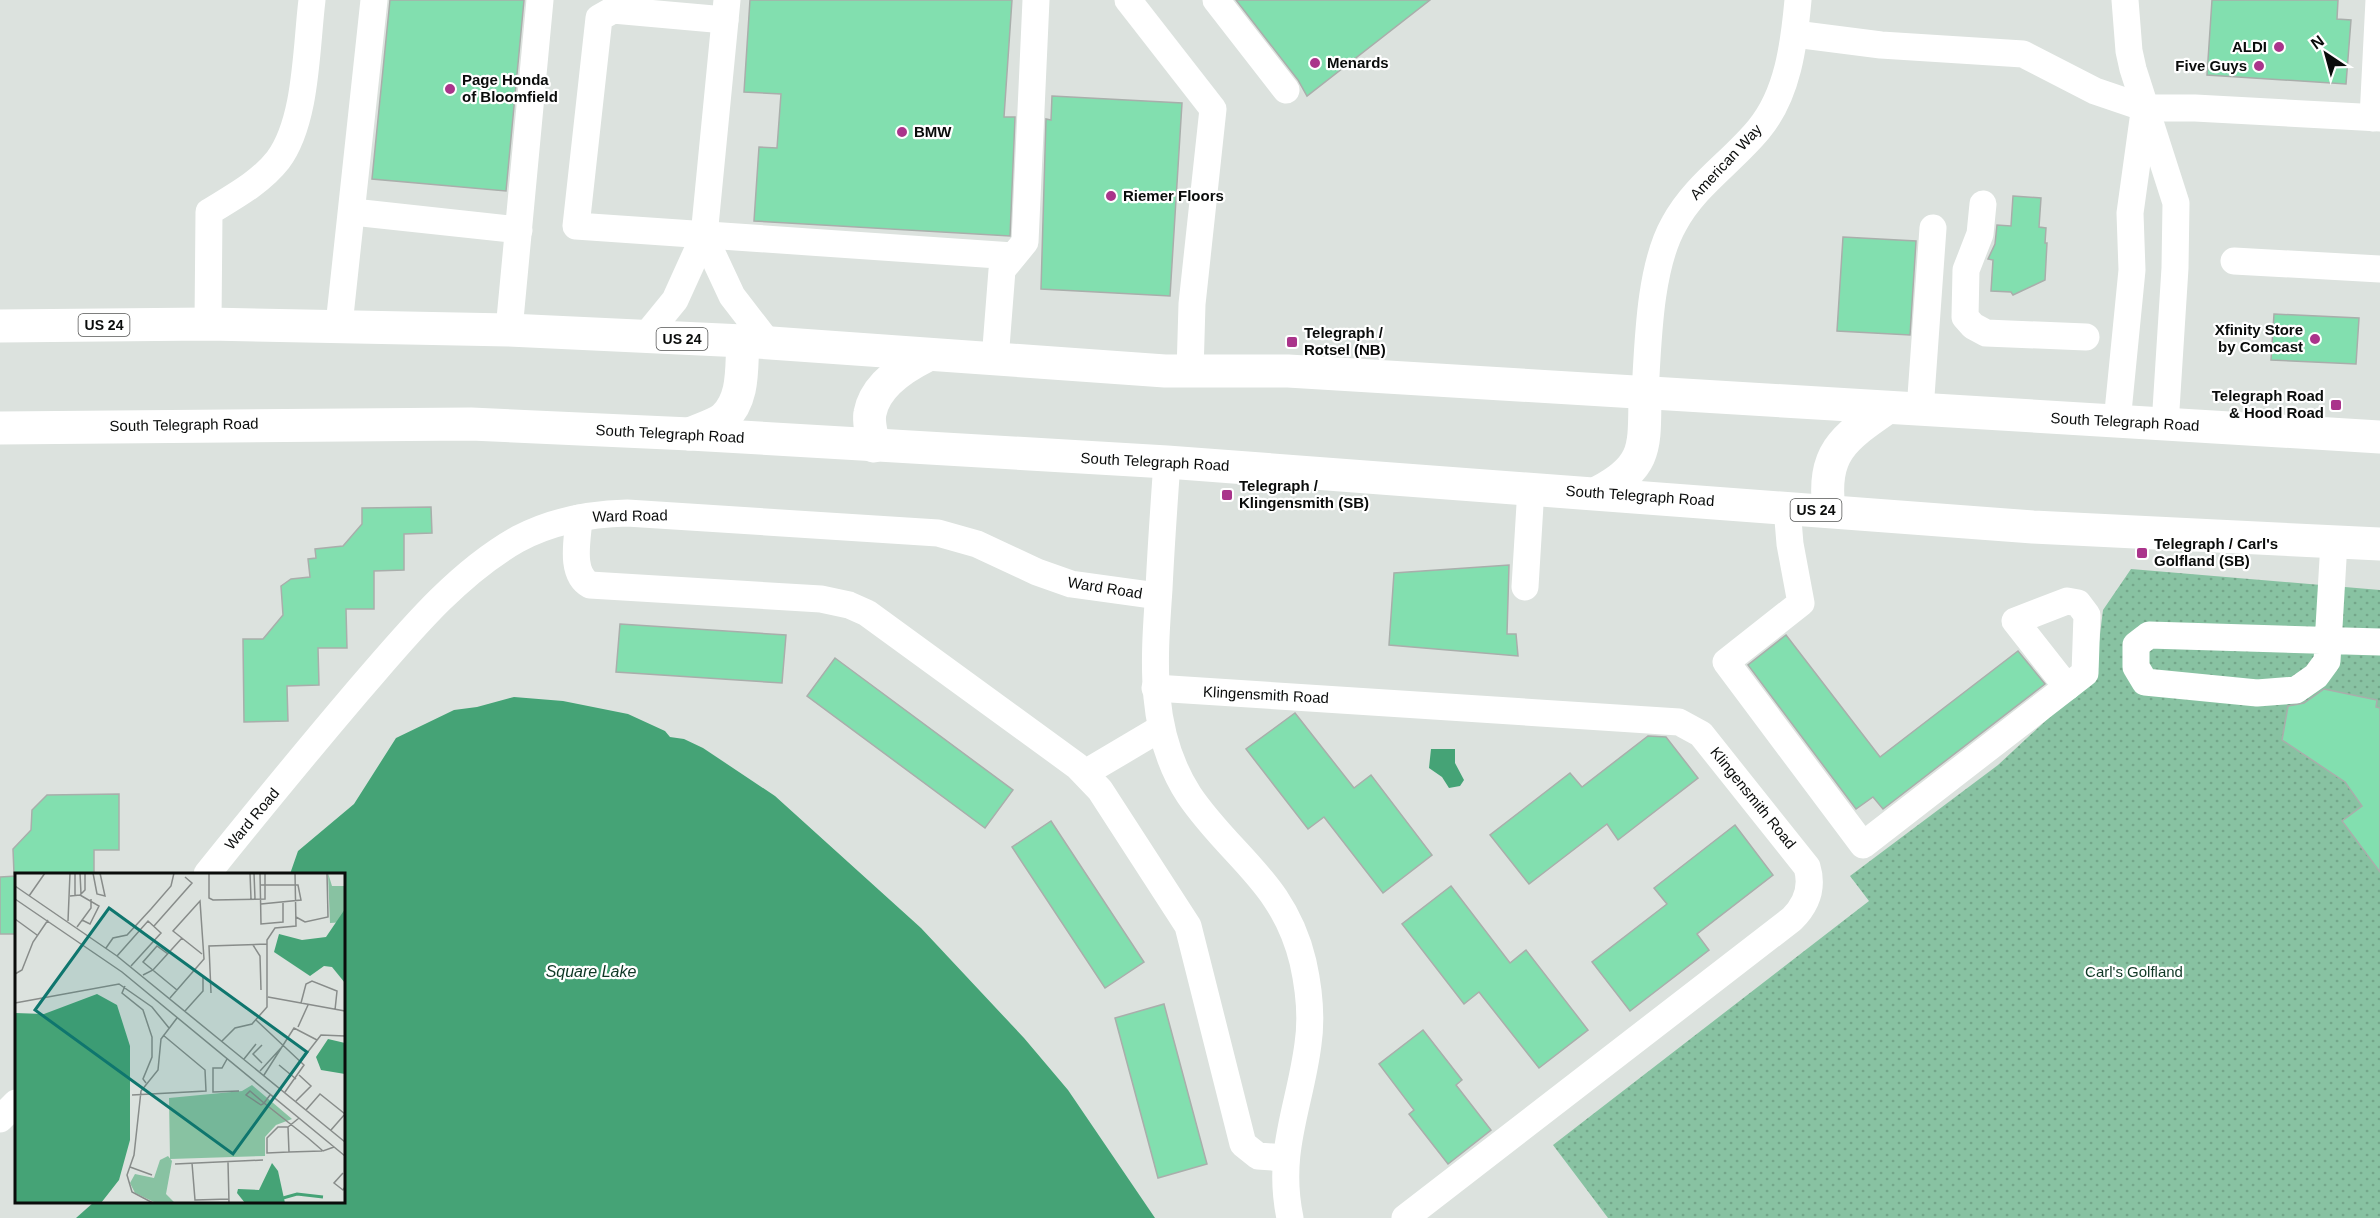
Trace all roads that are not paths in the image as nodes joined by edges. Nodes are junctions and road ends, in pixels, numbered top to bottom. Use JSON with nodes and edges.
{"nodes":[{"id":1,"x":312,"y":0,"type":"edge"},
{"id":2,"x":374,"y":0,"type":"edge"},
{"id":3,"x":540,"y":0,"type":"edge"},
{"id":4,"x":1036,"y":0,"type":"edge"},
{"id":5,"x":1128,"y":0,"type":"edge"},
{"id":6,"x":1216,"y":0,"type":"edge"},
{"id":7,"x":1798,"y":0,"type":"edge"},
{"id":8,"x":2125,"y":0,"type":"edge"},
{"id":9,"x":2379,"y":0,"type":"edge"},
{"id":10,"x":726,"y":10,"type":"edge"},
{"id":11,"x":1795,"y":34,"type":"junction"},
{"id":12,"x":1286,"y":90,"type":"dead end"},
{"id":13,"x":2145,"y":108,"type":"junction"},
{"id":14,"x":2377,"y":118,"type":"edge"},
{"id":15,"x":1983,"y":204,"type":"dead end"},
{"id":16,"x":353,"y":212,"type":"junction"},
{"id":17,"x":1933,"y":228,"type":"dead end"},
{"id":18,"x":519,"y":230,"type":"junction"},
{"id":19,"x":704,"y":237,"type":"junction"},
{"id":20,"x":1013,"y":256,"type":"junction"},
{"id":21,"x":2234,"y":261,"type":"dead end"},
{"id":22,"x":2175,"y":268,"type":"junction"},
{"id":23,"x":2132,"y":270,"type":"junction"},
{"id":24,"x":2380,"y":270,"type":"edge"},
{"id":25,"x":208,"y":324,"type":"junction"},
{"id":26,"x":339,"y":325,"type":"junction"},
{"id":27,"x":0,"y":326,"type":"edge"},
{"id":28,"x":509,"y":330,"type":"junction"},
{"id":29,"x":2086,"y":337,"type":"dead end"},
{"id":30,"x":644,"y":338,"type":"junction"},
{"id":31,"x":756,"y":343,"type":"junction"},
{"id":32,"x":926,"y":356,"type":"junction"},
{"id":33,"x":995,"y":360,"type":"junction"},
{"id":34,"x":1190,"y":372,"type":"junction"},
{"id":35,"x":1645,"y":394,"type":"junction"},
{"id":36,"x":1887,"y":408,"type":"junction"},
{"id":37,"x":1920,"y":410,"type":"junction"},
{"id":38,"x":2117,"y":422,"type":"junction"},
{"id":39,"x":2165,"y":425,"type":"junction"},
{"id":40,"x":0,"y":428,"type":"edge"},
{"id":41,"x":690,"y":434,"type":"junction"},
{"id":42,"x":2380,"y":437,"type":"edge"},
{"id":43,"x":874,"y":446,"type":"junction"},
{"id":44,"x":1167,"y":462,"type":"junction"},
{"id":45,"x":1531,"y":488,"type":"junction"},
{"id":46,"x":1599,"y":492,"type":"junction"},
{"id":47,"x":1787,"y":507,"type":"junction"},
{"id":48,"x":1829,"y":511,"type":"junction"},
{"id":49,"x":579,"y":518,"type":"junction"},
{"id":50,"x":2334,"y":542,"type":"junction"},
{"id":51,"x":2380,"y":544,"type":"edge"},
{"id":52,"x":1525,"y":587,"type":"dead end"},
{"id":53,"x":1158,"y":596,"type":"junction"},
{"id":54,"x":2330,"y":640,"type":"junction"},
{"id":55,"x":2380,"y":642,"type":"edge"},
{"id":56,"x":2067,"y":687,"type":"dead end"},
{"id":57,"x":1155,"y":688,"type":"junction"},
{"id":58,"x":1161,"y":728,"type":"junction"},
{"id":59,"x":1085,"y":773,"type":"junction"},
{"id":60,"x":208,"y":873,"type":"edge"},
{"id":61,"x":15,"y":1104,"type":"edge"},
{"id":62,"x":0,"y":1119,"type":"edge"},
{"id":63,"x":1285,"y":1158,"type":"junction"},
{"id":64,"x":1290,"y":1218,"type":"edge"},
{"id":65,"x":1405,"y":1218,"type":"edge"}],
"edges":[{"from":1,"to":25,"type":"street"},
{"from":2,"to":16,"type":"street"},
{"from":3,"to":18,"type":"street"},
{"from":4,"to":20,"type":"street"},
{"from":5,"to":34,"type":"street"},
{"from":6,"to":12,"type":"street"},
{"from":7,"to":11,"type":"street","name":"American Way"},
{"from":8,"to":13,"type":"street"},
{"from":9,"to":14,"type":"street"},
{"from":10,"to":19,"type":"street"},
{"from":10,"to":19,"type":"street"},
{"from":11,"to":13,"type":"street"},
{"from":11,"to":35,"type":"street","name":"American Way"},
{"from":13,"to":14,"type":"street"},
{"from":13,"to":22,"type":"street"},
{"from":13,"to":23,"type":"street"},
{"from":15,"to":29,"type":"street"},
{"from":16,"to":18,"type":"street"},
{"from":16,"to":26,"type":"street"},
{"from":17,"to":37,"type":"street"},
{"from":18,"to":28,"type":"street"},
{"from":19,"to":20,"type":"street"},
{"from":19,"to":30,"type":"street"},
{"from":19,"to":31,"type":"street"},
{"from":20,"to":33,"type":"street"},
{"from":21,"to":24,"type":"street"},
{"from":22,"to":23,"type":"street"},
{"from":22,"to":39,"type":"street"},
{"from":23,"to":38,"type":"street"},
{"from":25,"to":26,"type":"highway","name":"South Telegraph Road","number":"US 24"},
{"from":25,"to":27,"type":"highway","name":"South Telegraph Road","number":"US 24"},
{"from":26,"to":28,"type":"highway","name":"South Telegraph Road","number":"US 24"},
{"from":28,"to":30,"type":"highway","name":"South Telegraph Road","number":"US 24"},
{"from":30,"to":31,"type":"highway","name":"South Telegraph Road","number":"US 24"},
{"from":31,"to":32,"type":"highway","name":"South Telegraph Road","number":"US 24"},
{"from":31,"to":41,"type":"highway"},
{"from":32,"to":33,"type":"highway","name":"South Telegraph Road","number":"US 24"},
{"from":32,"to":43,"type":"highway"},
{"from":33,"to":34,"type":"highway","name":"South Telegraph Road","number":"US 24"},
{"from":34,"to":35,"type":"highway","name":"South Telegraph Road","number":"US 24"},
{"from":35,"to":36,"type":"highway","name":"South Telegraph Road","number":"US 24"},
{"from":35,"to":46,"type":"highway"},
{"from":36,"to":37,"type":"highway","name":"South Telegraph Road","number":"US 24"},
{"from":36,"to":48,"type":"highway"},
{"from":37,"to":38,"type":"highway","name":"South Telegraph Road","number":"US 24"},
{"from":38,"to":39,"type":"highway","name":"South Telegraph Road","number":"US 24"},
{"from":39,"to":42,"type":"highway","name":"South Telegraph Road","number":"US 24"},
{"from":40,"to":41,"type":"highway","name":"South Telegraph Road","number":"US 24"},
{"from":41,"to":43,"type":"highway","name":"South Telegraph Road","number":"US 24"},
{"from":43,"to":44,"type":"highway","name":"South Telegraph Road","number":"US 24"},
{"from":44,"to":45,"type":"highway","name":"South Telegraph Road","number":"US 24"},
{"from":44,"to":53,"type":"street"},
{"from":45,"to":46,"type":"highway","name":"South Telegraph Road","number":"US 24"},
{"from":45,"to":52,"type":"street"},
{"from":46,"to":47,"type":"highway","name":"South Telegraph Road","number":"US 24"},
{"from":47,"to":48,"type":"highway","name":"South Telegraph Road","number":"US 24"},
{"from":47,"to":56,"type":"street"},
{"from":48,"to":50,"type":"highway","name":"South Telegraph Road","number":"US 24"},
{"from":49,"to":53,"type":"street","name":"Ward Road"},
{"from":49,"to":59,"type":"street"},
{"from":49,"to":60,"type":"street","name":"Ward Road"},
{"from":50,"to":51,"type":"highway","name":"South Telegraph Road","number":"US 24"},
{"from":50,"to":54,"type":"street"},
{"from":53,"to":57,"type":"street"},
{"from":54,"to":54,"type":"street"},
{"from":54,"to":55,"type":"street"},
{"from":57,"to":58,"type":"street"},
{"from":57,"to":65,"type":"street","name":"Klingensmith Road"},
{"from":58,"to":59,"type":"street"},
{"from":58,"to":63,"type":"street"},
{"from":59,"to":63,"type":"street"},
{"from":61,"to":62,"type":"street"},
{"from":63,"to":64,"type":"street"}]}
